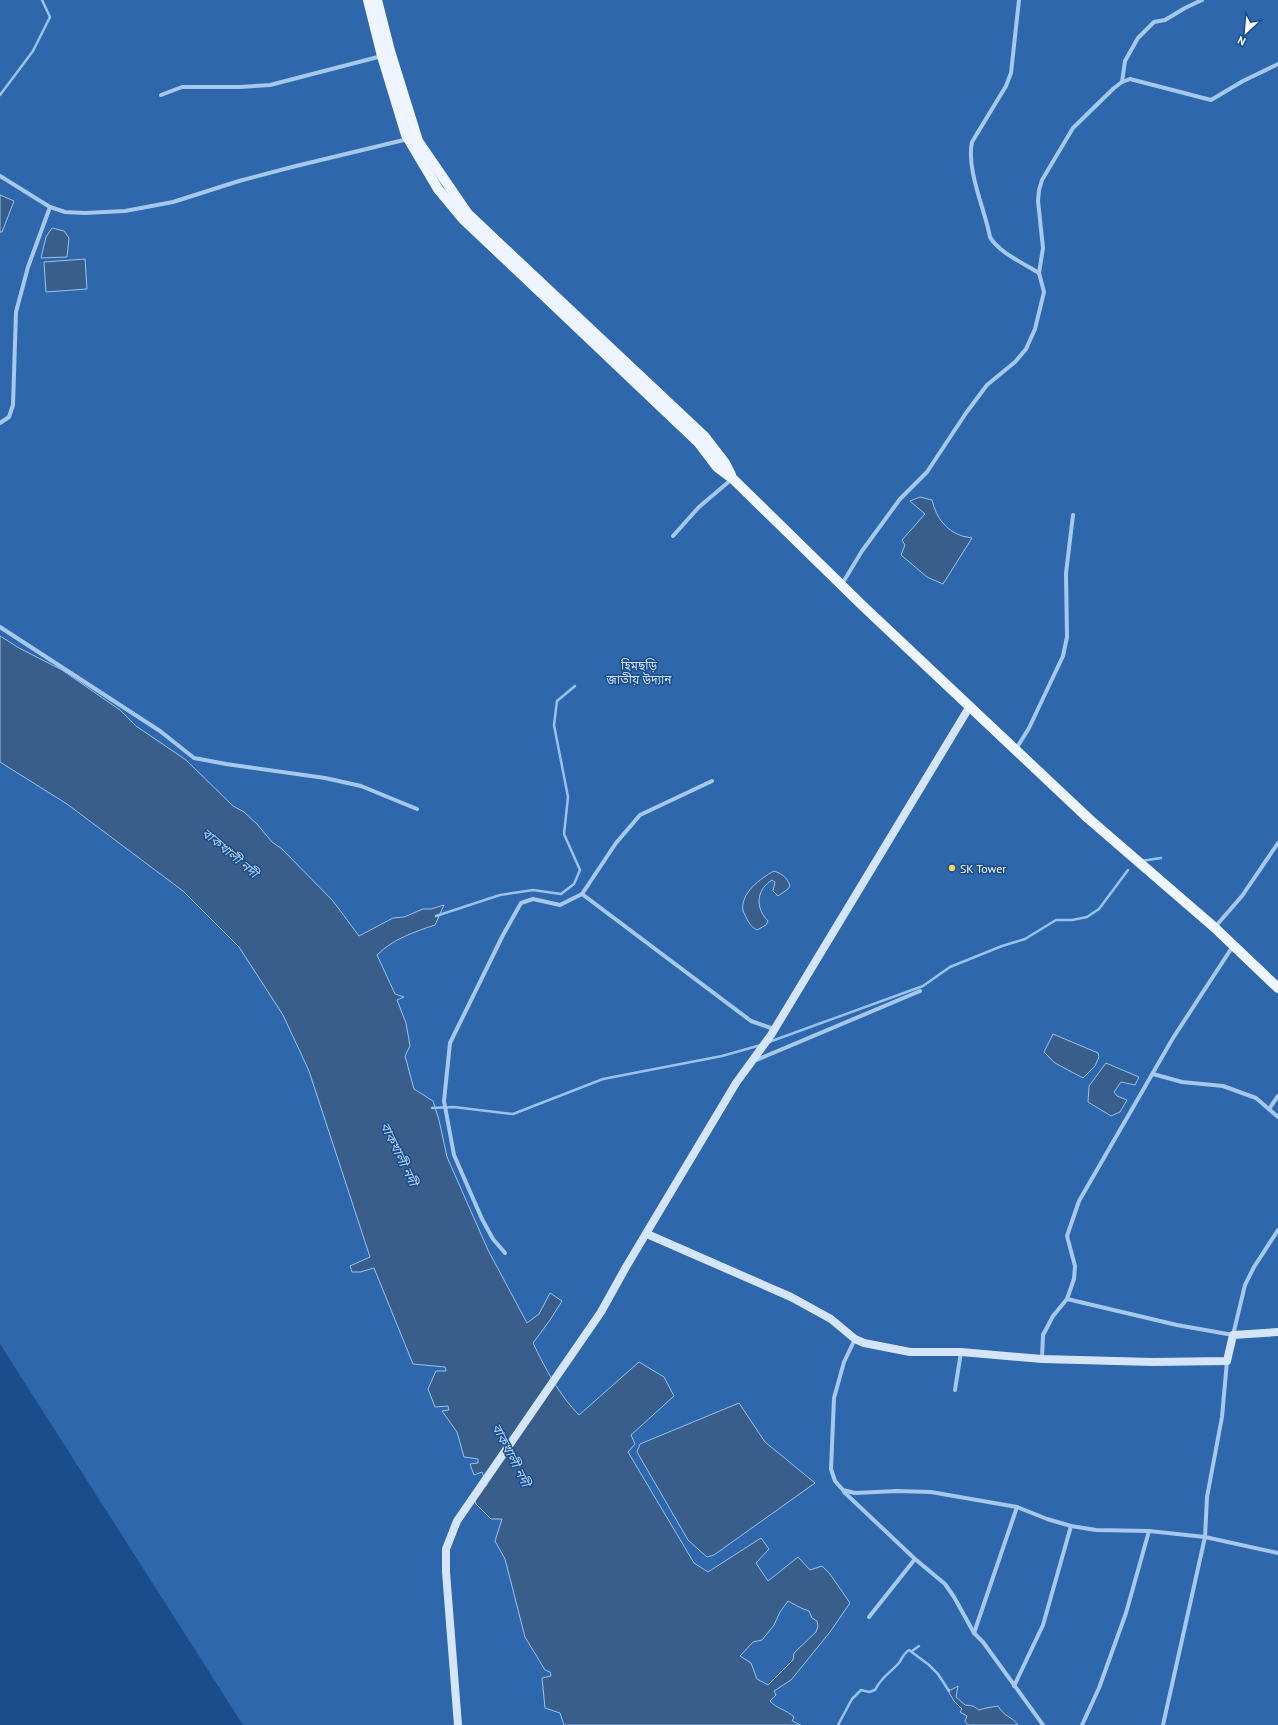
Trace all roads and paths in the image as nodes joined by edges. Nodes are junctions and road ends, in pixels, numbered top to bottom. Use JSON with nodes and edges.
{"nodes":[{"id":1,"x":368,"y":0,"type":"edge"},
{"id":2,"x":377,"y":0,"type":"edge"},
{"id":3,"x":1019,"y":0,"type":"edge"},
{"id":4,"x":1202,"y":0,"type":"edge"},
{"id":5,"x":382,"y":56,"type":"junction"},
{"id":6,"x":1278,"y":64,"type":"edge"},
{"id":7,"x":1122,"y":82,"type":"junction"},
{"id":8,"x":160,"y":95,"type":"dead end"},
{"id":9,"x":408,"y":139,"type":"junction"},
{"id":10,"x":0,"y":176,"type":"edge"},
{"id":11,"x":50,"y":207,"type":"junction"},
{"id":12,"x":1039,"y":273,"type":"junction"},
{"id":13,"x":0,"y":423,"type":"edge"},
{"id":14,"x":733,"y":479,"type":"junction"},
{"id":15,"x":1073,"y":515,"type":"dead end"},
{"id":16,"x":673,"y":536,"type":"dead end"},
{"id":17,"x":842,"y":584,"type":"junction"},
{"id":18,"x":0,"y":627,"type":"edge"},
{"id":19,"x":970,"y":706,"type":"junction"},
{"id":20,"x":1016,"y":749,"type":"junction"},
{"id":21,"x":712,"y":781,"type":"dead end"},
{"id":22,"x":417,"y":809,"type":"dead end"},
{"id":23,"x":1278,"y":843,"type":"edge"},
{"id":24,"x":582,"y":894,"type":"junction"},
{"id":25,"x":1214,"y":927,"type":"junction"},
{"id":26,"x":1233,"y":946,"type":"junction"},
{"id":27,"x":1278,"y":988,"type":"edge"},
{"id":28,"x":920,"y":992,"type":"dead end"},
{"id":29,"x":773,"y":1032,"type":"junction"},
{"id":30,"x":752,"y":1062,"type":"junction"},
{"id":31,"x":1153,"y":1074,"type":"junction"},
{"id":32,"x":1278,"y":1096,"type":"edge"},
{"id":33,"x":1269,"y":1109,"type":"junction"},
{"id":34,"x":1278,"y":1117,"type":"edge"},
{"id":35,"x":1278,"y":1230,"type":"edge"},
{"id":36,"x":647,"y":1234,"type":"junction"},
{"id":37,"x":505,"y":1253,"type":"dead end"},
{"id":38,"x":1067,"y":1299,"type":"junction"},
{"id":39,"x":1278,"y":1332,"type":"edge"},
{"id":40,"x":1232,"y":1335,"type":"junction"},
{"id":41,"x":855,"y":1339,"type":"junction"},
{"id":42,"x":961,"y":1352,"type":"junction"},
{"id":43,"x":1042,"y":1359,"type":"junction"},
{"id":44,"x":1227,"y":1361,"type":"junction"},
{"id":45,"x":955,"y":1390,"type":"dead end"},
{"id":46,"x":843,"y":1490,"type":"junction"},
{"id":47,"x":1017,"y":1507,"type":"junction"},
{"id":48,"x":1071,"y":1526,"type":"junction"},
{"id":49,"x":1149,"y":1531,"type":"junction"},
{"id":50,"x":1205,"y":1537,"type":"junction"},
{"id":51,"x":1278,"y":1554,"type":"edge"},
{"id":52,"x":915,"y":1559,"type":"junction"},
{"id":53,"x":869,"y":1617,"type":"dead end"},
{"id":54,"x":974,"y":1632,"type":"junction"},
{"id":55,"x":1014,"y":1686,"type":"junction"},
{"id":56,"x":458,"y":1725,"type":"edge"},
{"id":57,"x":1043,"y":1725,"type":"edge"},
{"id":58,"x":1082,"y":1725,"type":"edge"},
{"id":59,"x":1163,"y":1725,"type":"edge"}],
"edges":[{"from":1,"to":5,"type":"main road"},
{"from":2,"to":14,"type":"main road"},
{"from":3,"to":12,"type":"street"},
{"from":4,"to":7,"type":"street"},
{"from":5,"to":8,"type":"street"},
{"from":5,"to":9,"type":"main road"},
{"from":6,"to":7,"type":"street"},
{"from":7,"to":12,"type":"street"},
{"from":9,"to":11,"type":"street"},
{"from":9,"to":14,"type":"main road"},
{"from":10,"to":11,"type":"street"},
{"from":11,"to":13,"type":"street"},
{"from":12,"to":17,"type":"street"},
{"from":14,"to":16,"type":"street"},
{"from":14,"to":17,"type":"main road"},
{"from":15,"to":20,"type":"street"},
{"from":17,"to":19,"type":"main road"},
{"from":18,"to":22,"type":"street"},
{"from":19,"to":20,"type":"main road"},
{"from":19,"to":29,"type":"main road"},
{"from":20,"to":25,"type":"main road"},
{"from":21,"to":24,"type":"street"},
{"from":23,"to":25,"type":"street"},
{"from":24,"to":29,"type":"street"},
{"from":24,"to":37,"type":"street"},
{"from":25,"to":26,"type":"main road"},
{"from":26,"to":27,"type":"main road"},
{"from":26,"to":31,"type":"street"},
{"from":28,"to":30,"type":"street"},
{"from":29,"to":30,"type":"main road"},
{"from":30,"to":36,"type":"main road"},
{"from":31,"to":33,"type":"street"},
{"from":31,"to":38,"type":"street"},
{"from":32,"to":33,"type":"street"},
{"from":33,"to":34,"type":"street"},
{"from":35,"to":40,"type":"street"},
{"from":36,"to":41,"type":"main road"},
{"from":36,"to":56,"type":"main road"},
{"from":38,"to":40,"type":"street"},
{"from":38,"to":43,"type":"street"},
{"from":39,"to":40,"type":"main road"},
{"from":40,"to":44,"type":"main road"},
{"from":41,"to":42,"type":"main road"},
{"from":41,"to":46,"type":"street"},
{"from":42,"to":43,"type":"main road"},
{"from":42,"to":45,"type":"street"},
{"from":43,"to":44,"type":"main road"},
{"from":44,"to":50,"type":"street"},
{"from":46,"to":47,"type":"street"},
{"from":46,"to":52,"type":"street"},
{"from":47,"to":48,"type":"street"},
{"from":47,"to":54,"type":"street"},
{"from":48,"to":49,"type":"street"},
{"from":48,"to":55,"type":"street"},
{"from":49,"to":50,"type":"street"},
{"from":49,"to":58,"type":"street"},
{"from":50,"to":51,"type":"street"},
{"from":50,"to":59,"type":"street"},
{"from":52,"to":53,"type":"street"},
{"from":52,"to":54,"type":"street"},
{"from":54,"to":55,"type":"street"},
{"from":55,"to":57,"type":"street"}]}
